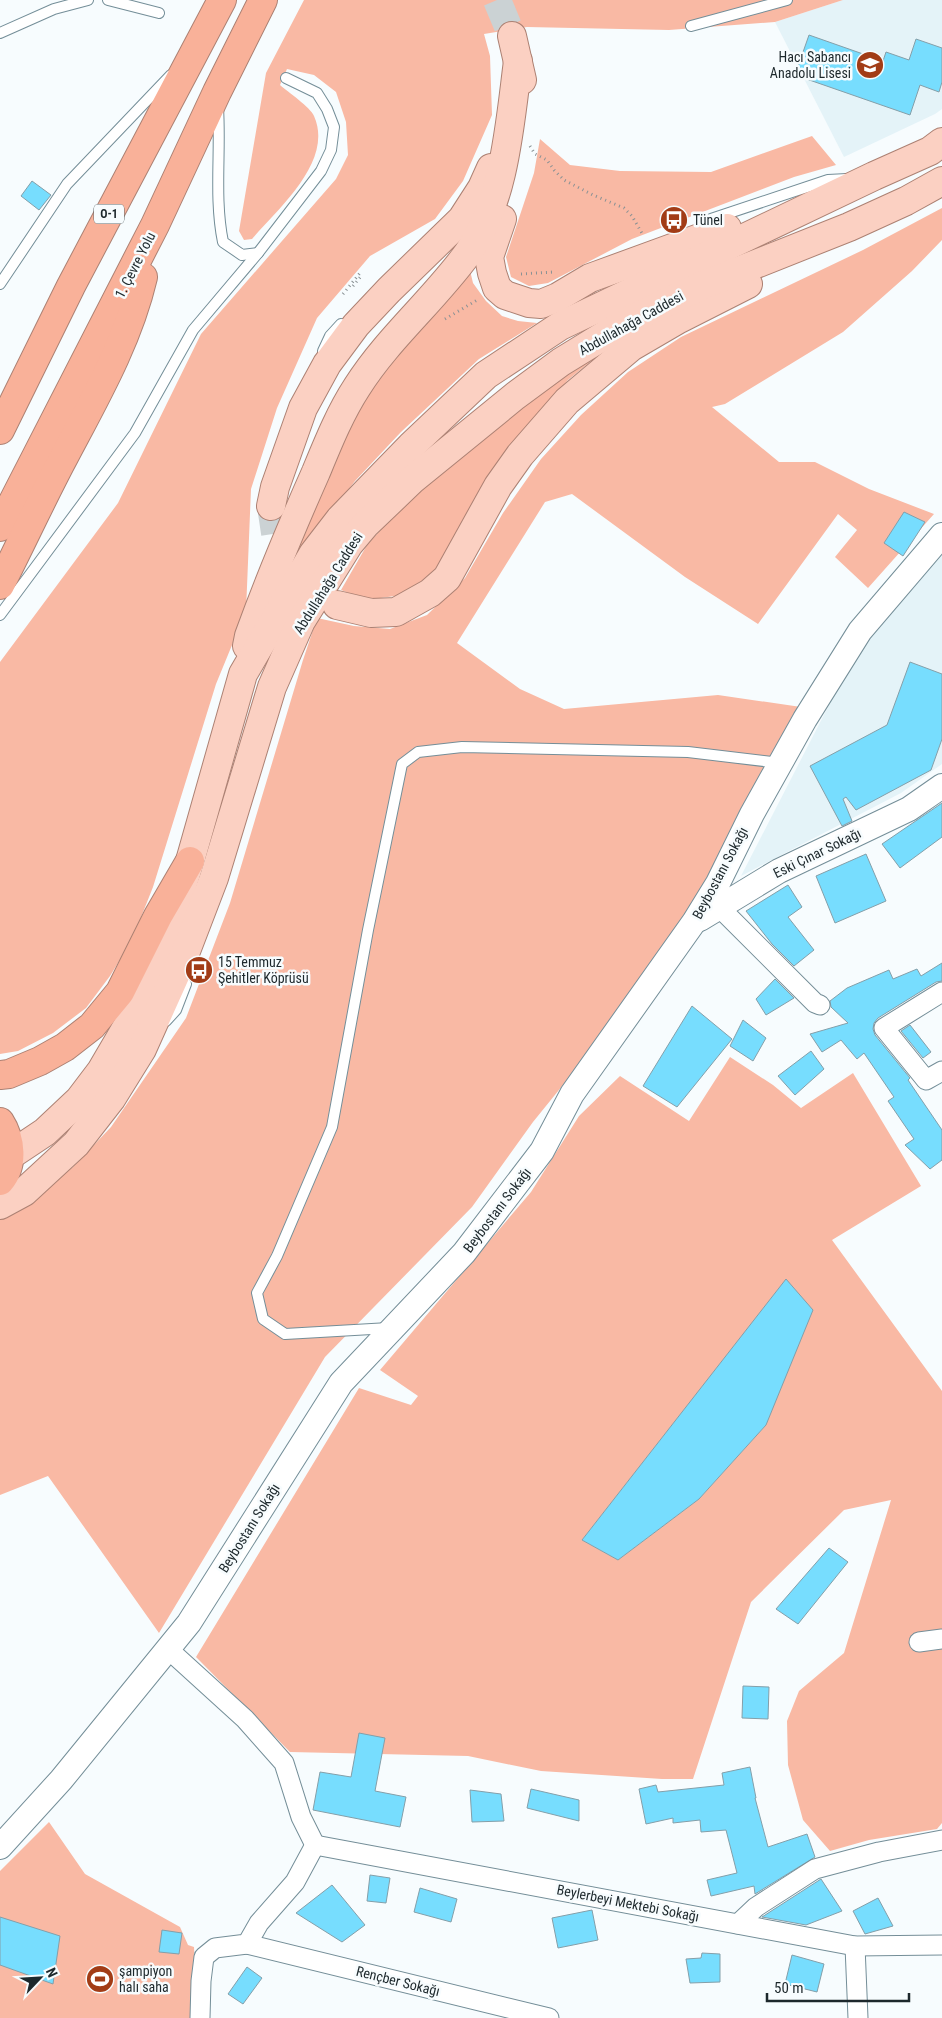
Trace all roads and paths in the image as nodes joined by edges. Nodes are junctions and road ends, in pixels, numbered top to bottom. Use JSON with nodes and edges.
{"nodes":[{"id":1,"x":88,"y":0,"type":"edge"},
{"id":2,"x":108,"y":0,"type":"edge"},
{"id":3,"x":222,"y":0,"type":"edge"},
{"id":4,"x":263,"y":0,"type":"edge"},
{"id":5,"x":787,"y":0,"type":"edge"},
{"id":6,"x":159,"y":13,"type":"dead end"},
{"id":7,"x":691,"y":26,"type":"dead end"},
{"id":8,"x":0,"y":33,"type":"edge"},
{"id":9,"x":198,"y":47,"type":"junction"},
{"id":10,"x":515,"y":48,"type":"tunnel mouth"},
{"id":11,"x":286,"y":78,"type":"dead end"},
{"id":12,"x":217,"y":92,"type":"junction"},
{"id":13,"x":516,"y":133,"type":"junction"},
{"id":14,"x":942,"y":142,"type":"edge"},
{"id":15,"x":860,"y":180,"type":"junction"},
{"id":16,"x":942,"y":181,"type":"edge"},
{"id":17,"x":462,"y":219,"type":"junction"},
{"id":18,"x":706,"y":222,"type":"dead end"},
{"id":19,"x":156,"y":225,"type":"junction"},
{"id":20,"x":810,"y":242,"type":"junction"},
{"id":21,"x":648,"y":244,"type":"joint"},
{"id":22,"x":258,"y":253,"type":"junction"},
{"id":23,"x":404,"y":260,"type":"dead end"},
{"id":24,"x":559,"y":271,"type":"dead end"},
{"id":25,"x":521,"y":274,"type":"dead end"},
{"id":26,"x":590,"y":278,"type":"junction"},
{"id":27,"x":0,"y":284,"type":"edge"},
{"id":28,"x":353,"y":286,"type":"dead end"},
{"id":29,"x":343,"y":294,"type":"dead end"},
{"id":30,"x":349,"y":315,"type":"dead end"},
{"id":31,"x":303,"y":408,"type":"junction"},
{"id":32,"x":0,"y":430,"type":"edge"},
{"id":33,"x":271,"y":506,"type":"tunnel mouth"},
{"id":34,"x":0,"y":527,"type":"edge"},
{"id":35,"x":942,"y":536,"type":"edge"},
{"id":36,"x":0,"y":585,"type":"edge"},
{"id":37,"x":337,"y":605,"type":"dead end"},
{"id":38,"x":0,"y":615,"type":"edge"},
{"id":39,"x":243,"y":674,"type":"junction"},
{"id":40,"x":781,"y":763,"type":"junction"},
{"id":41,"x":942,"y":786,"type":"edge"},
{"id":42,"x":190,"y":861,"type":"junction"},
{"id":43,"x":214,"y":878,"type":"junction"},
{"id":44,"x":718,"y":906,"type":"junction"},
{"id":45,"x":210,"y":916,"type":"dead end"},
{"id":46,"x":694,"y":922,"type":"junction"},
{"id":47,"x":189,"y":976,"type":"dead end"},
{"id":48,"x":942,"y":992,"type":"edge"},
{"id":49,"x":820,"y":1004,"type":"dead end"},
{"id":50,"x":142,"y":1049,"type":"junction"},
{"id":51,"x":942,"y":1071,"type":"edge"},
{"id":52,"x":0,"y":1075,"type":"edge"},
{"id":53,"x":0,"y":1122,"type":"edge"},
{"id":54,"x":5,"y":1160,"type":"edge"},
{"id":55,"x":0,"y":1181,"type":"edge"},
{"id":56,"x":0,"y":1205,"type":"edge"},
{"id":57,"x":393,"y":1328,"type":"junction"},
{"id":58,"x":942,"y":1639,"type":"edge"},
{"id":59,"x":919,"y":1642,"type":"dead end"},
{"id":60,"x":168,"y":1649,"type":"junction"},
{"id":61,"x":942,"y":1840,"type":"edge"},
{"id":62,"x":315,"y":1845,"type":"junction"},
{"id":63,"x":0,"y":1847,"type":"edge"},
{"id":64,"x":738,"y":1924,"type":"junction"},
{"id":65,"x":247,"y":1944,"type":"junction"},
{"id":66,"x":942,"y":1945,"type":"edge"},
{"id":67,"x":855,"y":1946,"type":"junction"},
{"id":68,"x":200,"y":2018,"type":"edge"},
{"id":69,"x":549,"y":2018,"type":"edge"},
{"id":70,"x":858,"y":2018,"type":"edge"}],
"edges":[{"from":1,"to":8,"type":"lane"},
{"from":2,"to":6,"type":"lane"},
{"from":3,"to":9,"type":"highway","number":"O-1"},
{"from":4,"to":12,"type":"highway","name":"1. Çevre Yolu"},
{"from":5,"to":7,"type":"lane"},
{"from":9,"to":27,"type":"lane"},
{"from":9,"to":32,"type":"highway","number":"O-1"},
{"from":10,"to":13,"type":"main road"},
{"from":11,"to":22,"type":"lane"},
{"from":12,"to":19,"type":"highway","name":"1. Çevre Yolu"},
{"from":12,"to":22,"type":"lane"},
{"from":13,"to":17,"type":"main road"},
{"from":13,"to":21,"type":"path"},
{"from":13,"to":26,"type":"main road"},
{"from":13,"to":39,"type":"main road"},
{"from":14,"to":15,"type":"main road","name":"Abdullahağa Caddesi"},
{"from":15,"to":18,"type":"lane"},
{"from":15,"to":26,"type":"main road"},
{"from":15,"to":39,"type":"main road","name":"Abdullahağa Caddesi"},
{"from":16,"to":20,"type":"main road","name":"Abdullahağa Caddesi"},
{"from":17,"to":23,"type":"lane"},
{"from":17,"to":31,"type":"main road"},
{"from":19,"to":34,"type":"highway","name":"1. Çevre Yolu"},
{"from":19,"to":36,"type":"highway"},
{"from":20,"to":37,"type":"main road"},
{"from":20,"to":43,"type":"main road","name":"Abdullahağa Caddesi"},
{"from":21,"to":26,"type":"lane"},
{"from":22,"to":38,"type":"lane"},
{"from":24,"to":25,"type":"path"},
{"from":28,"to":29,"type":"path"},
{"from":30,"to":31,"type":"lane"},
{"from":31,"to":33,"type":"main road"},
{"from":35,"to":40,"type":"street","name":"Beybostanı Sokağı"},
{"from":39,"to":42,"type":"main road","name":"Abdullahağa Caddesi"},
{"from":40,"to":46,"type":"street","name":"Beybostanı Sokağı"},
{"from":40,"to":57,"type":"lane"},
{"from":41,"to":44,"type":"street","name":"Eski Çınar Sokağı"},
{"from":42,"to":52,"type":"highway"},
{"from":42,"to":54,"type":"main road","name":"Abdullahağa Caddesi"},
{"from":43,"to":45,"type":"lane"},
{"from":43,"to":50,"type":"main road","name":"Abdullahağa Caddesi"},
{"from":44,"to":46,"type":"street","name":"Eski Çınar Sokağı"},
{"from":44,"to":49,"type":"street"},
{"from":46,"to":57,"type":"street","name":"Beybostanı Sokağı"},
{"from":47,"to":50,"type":"lane"},
{"from":48,"to":51,"type":"street"},
{"from":50,"to":56,"type":"main road","name":"Abdullahağa Caddesi"},
{"from":53,"to":54,"type":"highway"},
{"from":54,"to":55,"type":"highway"},
{"from":57,"to":60,"type":"street","name":"Beybostanı Sokağı"},
{"from":58,"to":59,"type":"street"},
{"from":60,"to":62,"type":"street"},
{"from":60,"to":63,"type":"street","name":"Beybostanı Sokağı"},
{"from":61,"to":64,"type":"street"},
{"from":62,"to":64,"type":"street","name":"Beylerbeyi Mektebi Sokağı"},
{"from":62,"to":65,"type":"street"},
{"from":64,"to":67,"type":"street","name":"Beylerbeyi Mektebi Sokağı"},
{"from":65,"to":68,"type":"street"},
{"from":65,"to":69,"type":"street","name":"Rençber Sokağı"},
{"from":66,"to":67,"type":"street","name":"Beylerbeyi Mektebi Sokağı"},
{"from":67,"to":70,"type":"street"}]}
